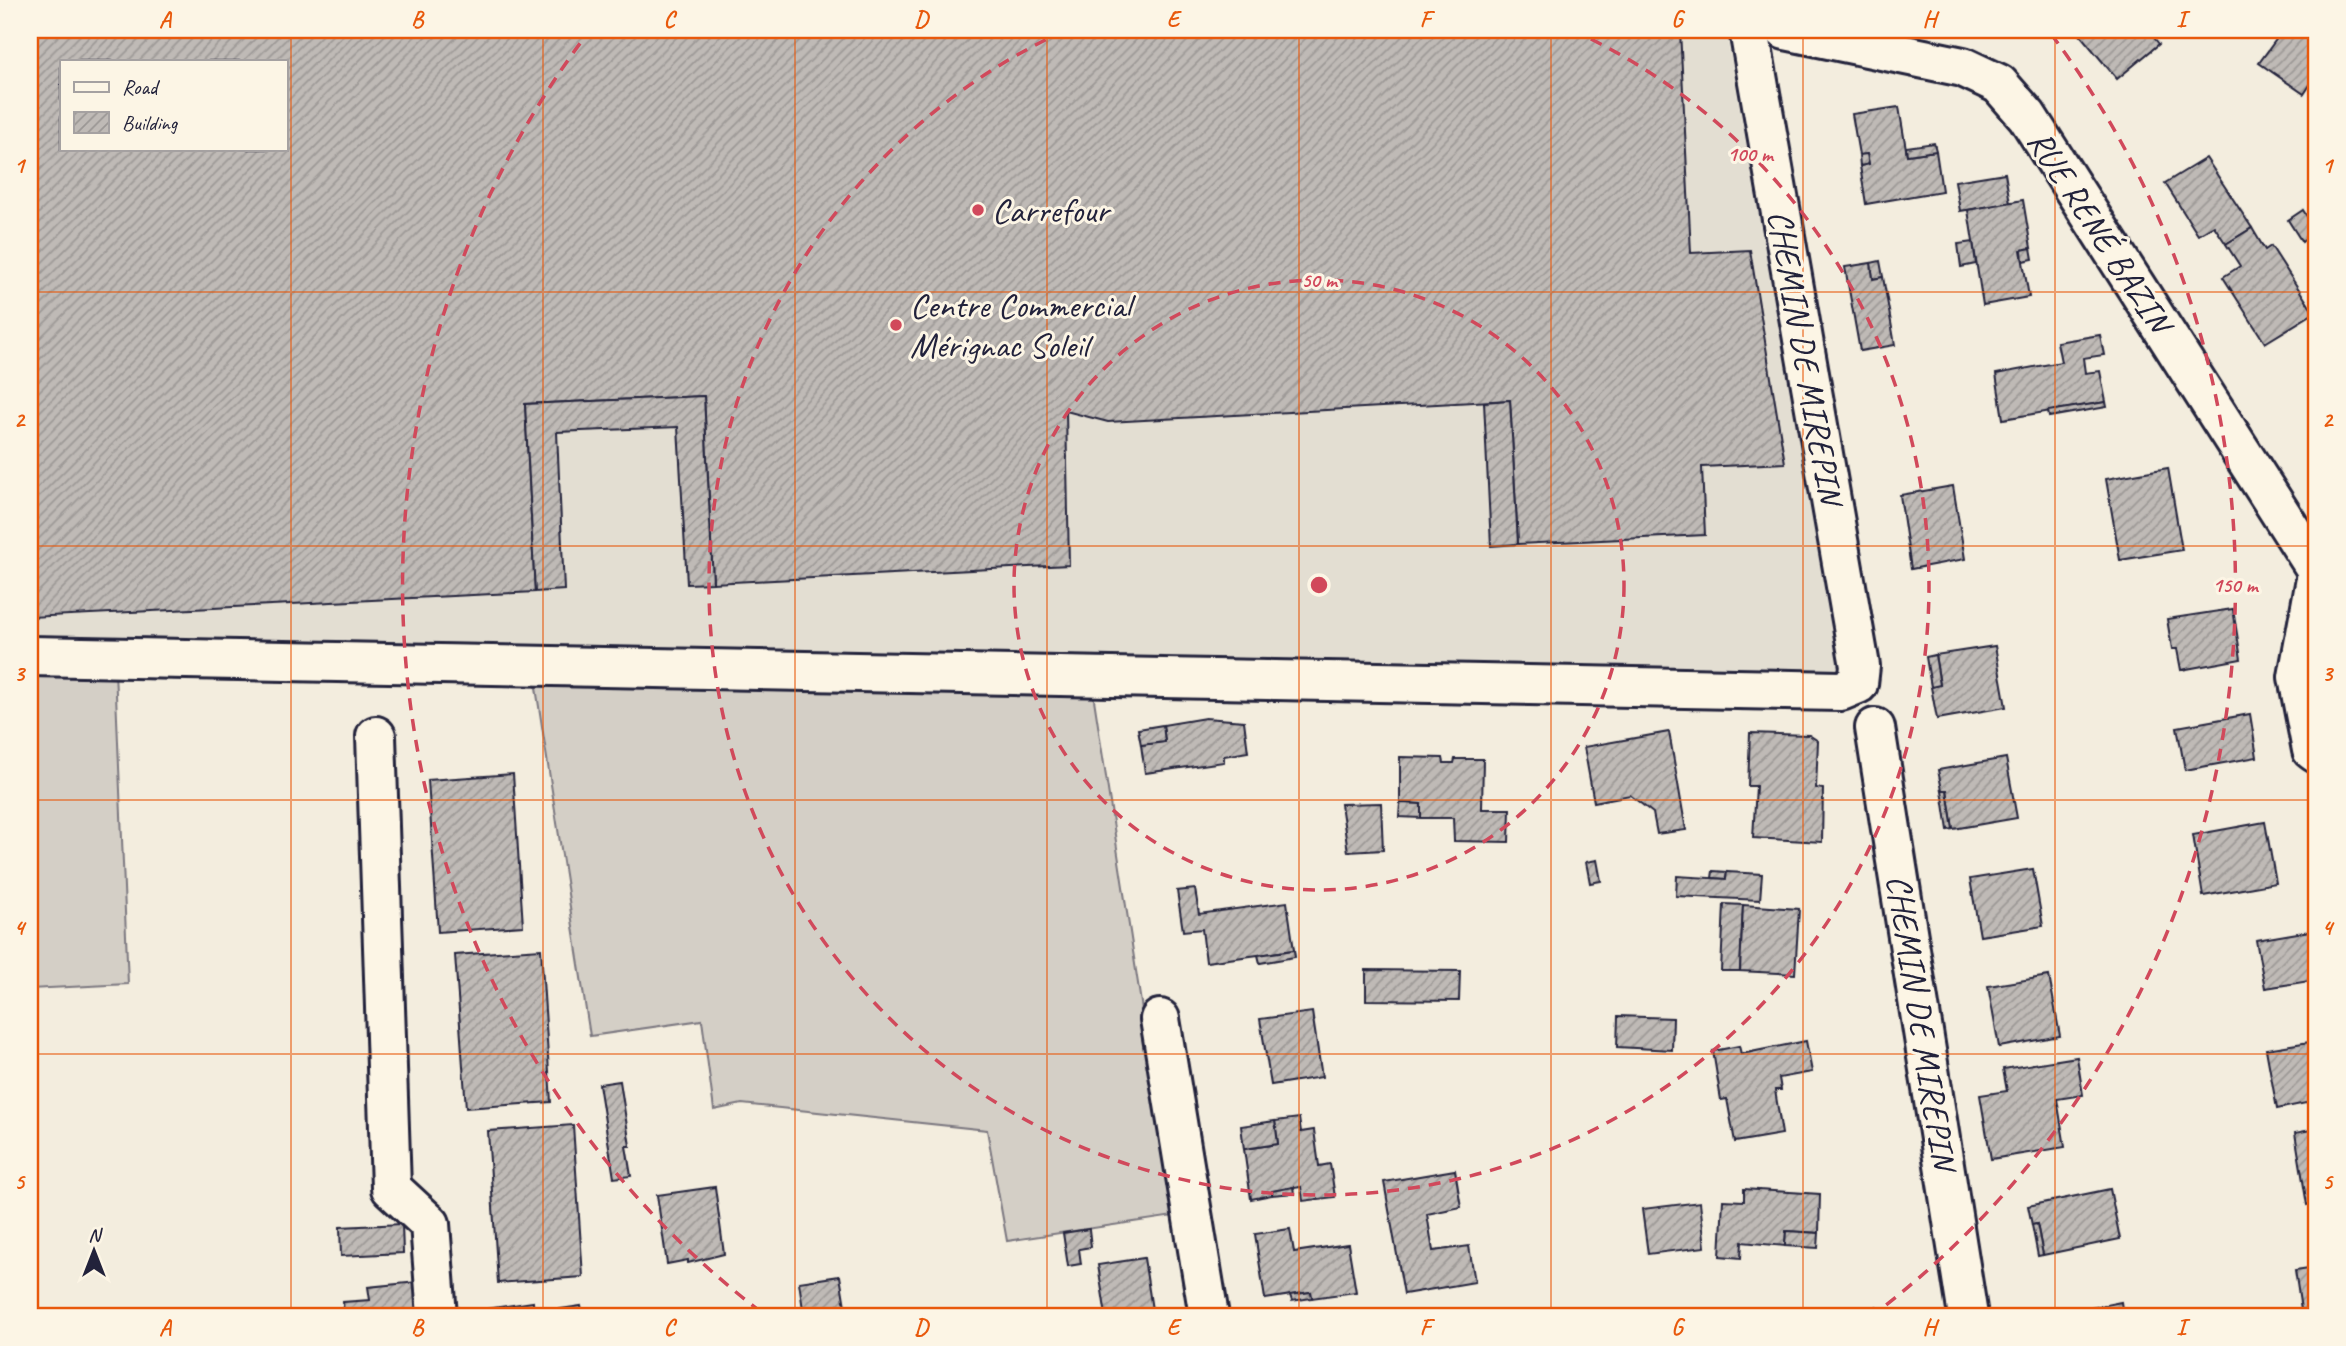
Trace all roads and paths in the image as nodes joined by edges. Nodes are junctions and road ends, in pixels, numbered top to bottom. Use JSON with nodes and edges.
{"nodes":[{"id":1,"x":1764,"y":31,"type":"edge"},
{"id":2,"x":2316,"y":569,"type":"edge"},
{"id":3,"x":2316,"y":579,"type":"edge"},
{"id":4,"x":30,"y":656,"type":"edge"},
{"id":5,"x":1875,"y":728,"type":"dead end"},
{"id":6,"x":376,"y":736,"type":"dead end"},
{"id":7,"x":2316,"y":753,"type":"edge"},
{"id":8,"x":1160,"y":1019,"type":"dead end"},
{"id":9,"x":437,"y":1316,"type":"edge"},
{"id":10,"x":1209,"y":1316,"type":"edge"},
{"id":11,"x":1968,"y":1316,"type":"edge"}],
"edges":[{"from":1,"to":2,"type":"street","name":"RUE RENÉ BAZIN"},
{"from":1,"to":4,"type":"street","name":"CHEMIN DE MIREPIN"},
{"from":3,"to":7,"type":"street"},
{"from":5,"to":11,"type":"street","name":"CHEMIN DE MIREPIN"},
{"from":6,"to":9,"type":"street"},
{"from":8,"to":10,"type":"street"}]}
